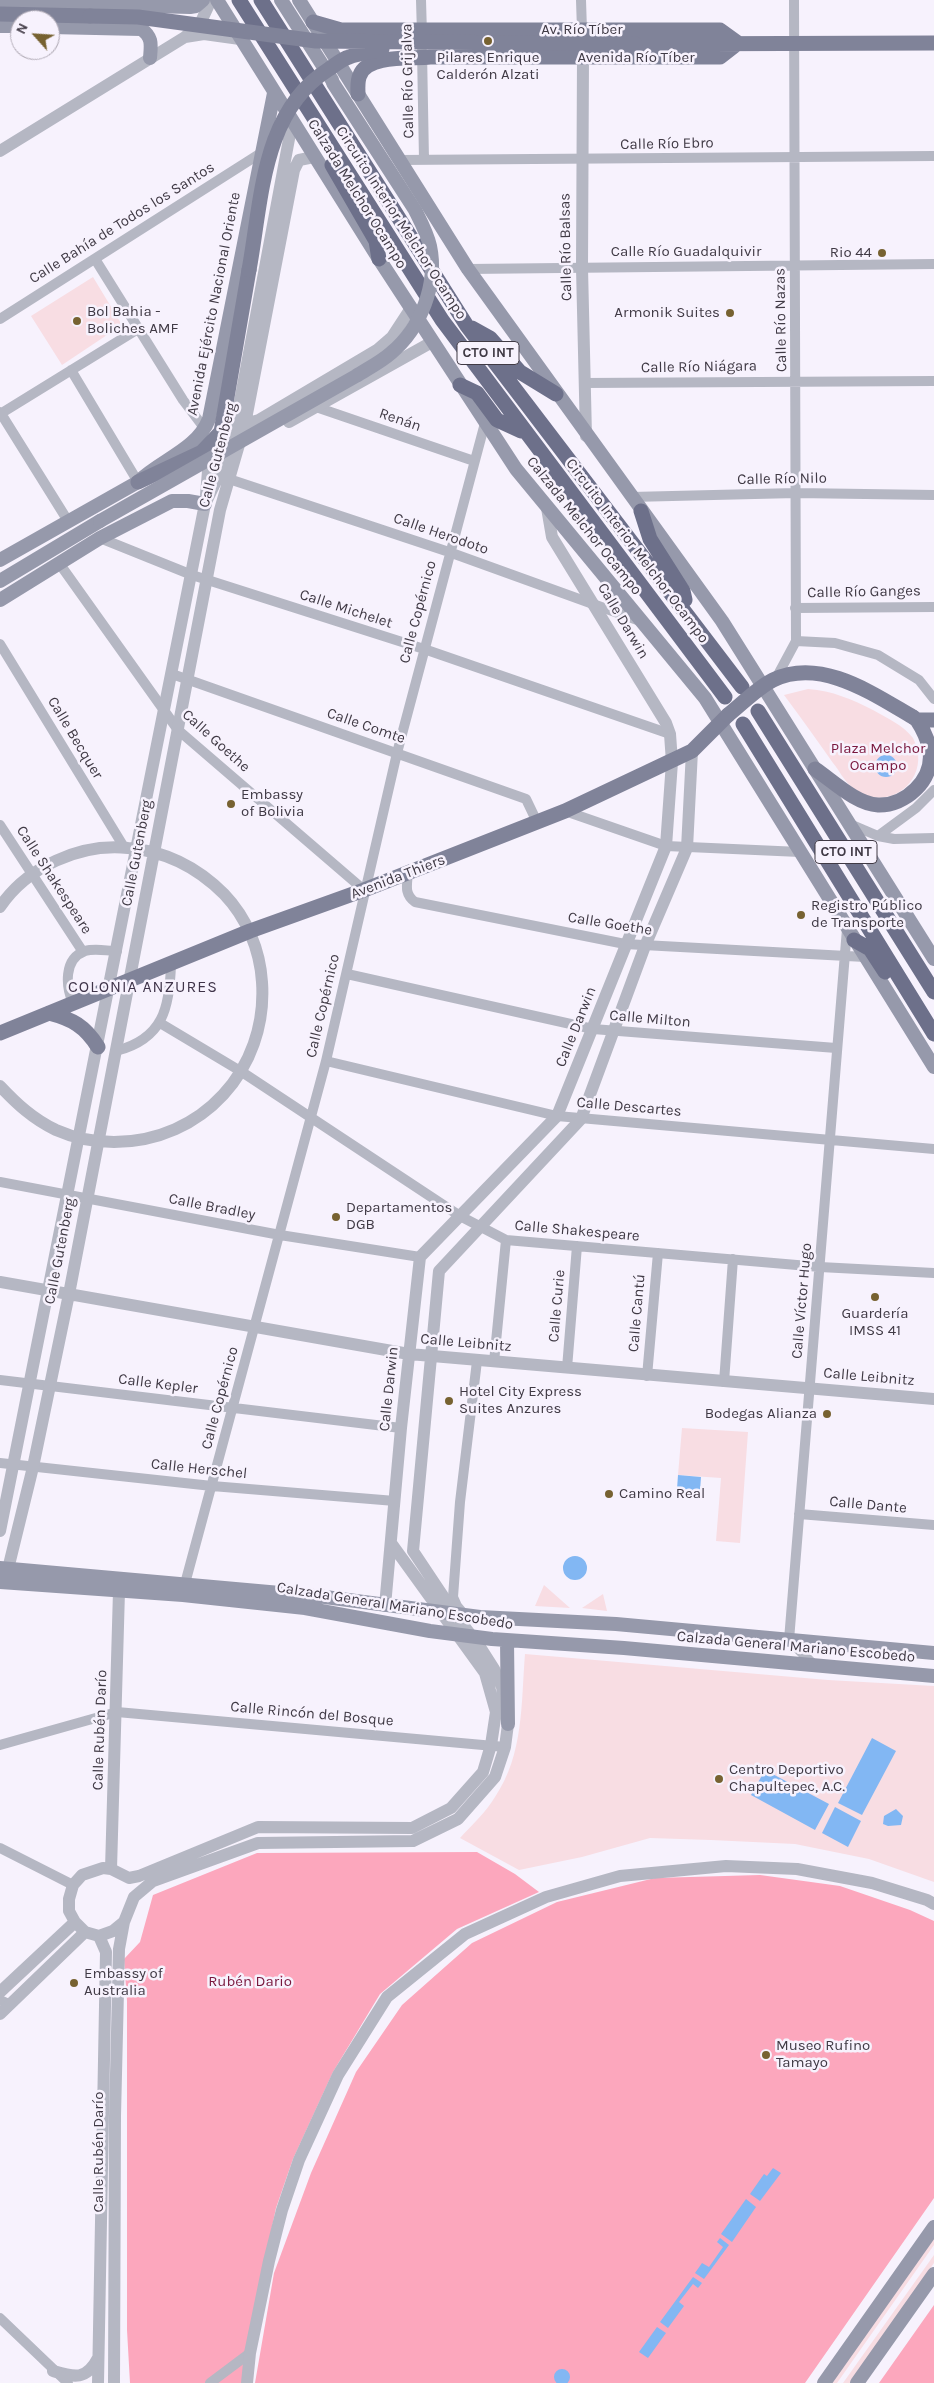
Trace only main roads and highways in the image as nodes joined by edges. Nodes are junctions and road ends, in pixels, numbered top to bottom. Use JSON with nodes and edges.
{"nodes":[{"id":1,"x":203,"y":0,"type":"edge"},
{"id":2,"x":217,"y":0,"type":"edge"},
{"id":3,"x":239,"y":0,"type":"edge"},
{"id":4,"x":261,"y":0,"type":"edge"},
{"id":5,"x":282,"y":0,"type":"edge"},
{"id":6,"x":299,"y":0,"type":"edge"},
{"id":7,"x":0,"y":2,"type":"edge"},
{"id":8,"x":0,"y":14,"type":"edge"},
{"id":9,"x":313,"y":22,"type":"junction"},
{"id":10,"x":60,"y":27,"type":"edge"},
{"id":11,"x":426,"y":31,"type":"junction"},
{"id":12,"x":738,"y":43,"type":"junction"},
{"id":13,"x":934,"y":43,"type":"edge"},
{"id":14,"x":406,"y":44,"type":"junction"},
{"id":15,"x":150,"y":58,"type":"road end"},
{"id":16,"x":426,"y":58,"type":"junction"},
{"id":17,"x":274,"y":93,"type":"junction"},
{"id":18,"x":358,"y":94,"type":"junction"},
{"id":19,"x":326,"y":139,"type":"junction"},
{"id":20,"x":379,"y":259,"type":"junction"},
{"id":21,"x":468,"y":326,"type":"junction"},
{"id":22,"x":460,"y":385,"type":"junction"},
{"id":23,"x":556,"y":394,"type":"junction"},
{"id":24,"x":524,"y":432,"type":"junction"},
{"id":25,"x":138,"y":482,"type":"junction"},
{"id":26,"x":205,"y":504,"type":"road end"},
{"id":27,"x":641,"y":511,"type":"junction"},
{"id":28,"x":0,"y":560,"type":"edge"},
{"id":29,"x":0,"y":581,"type":"edge"},
{"id":30,"x":0,"y":600,"type":"edge"},
{"id":31,"x":691,"y":618,"type":"junction"},
{"id":32,"x":742,"y":687,"type":"dead end"},
{"id":33,"x":770,"y":687,"type":"junction"},
{"id":34,"x":725,"y":697,"type":"dead end"},
{"id":35,"x":758,"y":711,"type":"dead end"},
{"id":36,"x":915,"y":718,"type":"junction"},
{"id":37,"x":724,"y":719,"type":"junction"},
{"id":38,"x":934,"y":720,"type":"edge"},
{"id":39,"x":743,"y":724,"type":"dead end"},
{"id":40,"x":815,"y":769,"type":"junction"},
{"id":41,"x":850,"y":934,"type":"junction"},
{"id":42,"x":932,"y":951,"type":"edge"},
{"id":43,"x":929,"y":980,"type":"edge"},
{"id":44,"x":934,"y":992,"type":"edge"},
{"id":45,"x":917,"y":1007,"type":"junction"},
{"id":46,"x":49,"y":1013,"type":"junction"},
{"id":47,"x":0,"y":1034,"type":"edge"},
{"id":48,"x":934,"y":1034,"type":"edge"},
{"id":49,"x":98,"y":1047,"type":"road end"},
{"id":50,"x":934,"y":1067,"type":"edge"},
{"id":51,"x":4,"y":1569,"type":"edge"},
{"id":52,"x":1,"y":1584,"type":"edge"},
{"id":53,"x":184,"y":1590,"type":"junction"},
{"id":54,"x":508,"y":1641,"type":"junction"},
{"id":55,"x":934,"y":1654,"type":"edge"},
{"id":56,"x":934,"y":1676,"type":"edge"},
{"id":57,"x":508,"y":1724,"type":"road end"},
{"id":58,"x":934,"y":2227,"type":"edge"},
{"id":59,"x":934,"y":2274,"type":"edge"},
{"id":60,"x":824,"y":2383,"type":"edge"},
{"id":61,"x":857,"y":2383,"type":"edge"}],
"edges":[{"from":1,"to":7,"type":"main road"},
{"from":2,"to":17,"type":"main road","name":"Calzada Melchor Ocampo","number":"CTO INT"},
{"from":3,"to":19,"type":"highway","name":"Circuito Interior Melchor Ocampo","number":"CTO INT"},
{"from":4,"to":21,"type":"highway","name":"Circuito Interior Melchor Ocampo","number":"CTO INT"},
{"from":5,"to":29,"type":"main road","bridge":true},
{"from":6,"to":9,"type":"main road","number":"CTO INT"},
{"from":8,"to":14,"type":"main road","bridge":true},
{"from":9,"to":11,"type":"main road"},
{"from":9,"to":18,"type":"main road","number":"CTO INT"},
{"from":10,"to":15,"type":"main road"},
{"from":11,"to":12,"type":"main road","name":"Av. Río Tíber"},
{"from":11,"to":16,"type":"main road"},
{"from":12,"to":13,"type":"main road"},
{"from":12,"to":14,"type":"main road","bridge":true},
{"from":12,"to":16,"type":"main road","name":"Avenida Río Tíber"},
{"from":14,"to":25,"type":"main road","bridge":true},
{"from":16,"to":18,"type":"main road","name":"Avenida Río Tíber"},
{"from":17,"to":20,"type":"main road","name":"Calzada Melchor Ocampo","number":"CTO INT"},
{"from":17,"to":25,"type":"main road","name":"Avenida Ejército Nacional Oriente"},
{"from":18,"to":23,"type":"main road","number":"CTO INT"},
{"from":19,"to":20,"type":"highway"},
{"from":19,"to":24,"type":"highway","name":"Circuito Interior Melchor Ocampo","number":"CTO INT"},
{"from":20,"to":22,"type":"main road","name":"Calzada Melchor Ocampo","number":"CTO INT"},
{"from":21,"to":23,"type":"highway"},
{"from":21,"to":31,"type":"highway","name":"Circuito Interior Melchor Ocampo","number":"CTO INT"},
{"from":22,"to":24,"type":"highway"},
{"from":22,"to":37,"type":"main road","name":"Calzada Melchor Ocampo","number":"CTO INT"},
{"from":23,"to":27,"type":"main road","number":"CTO INT"},
{"from":24,"to":34,"type":"highway","name":"Circuito Interior Melchor Ocampo","number":"CTO INT"},
{"from":25,"to":28,"type":"main road","name":"Avenida Ejército Nacional Oriente"},
{"from":26,"to":30,"type":"main road"},
{"from":27,"to":31,"type":"highway"},
{"from":27,"to":33,"type":"main road","number":"CTO INT"},
{"from":31,"to":32,"type":"highway","name":"Circuito Interior Melchor Ocampo","number":"CTO INT"},
{"from":33,"to":36,"type":"main road","bridge":true},
{"from":33,"to":37,"type":"main road","name":"Avenida Thiers","bridge":true},
{"from":33,"to":40,"type":"main road","number":"CTO INT"},
{"from":35,"to":43,"type":"highway","number":"CTO INT"},
{"from":36,"to":38,"type":"main road"},
{"from":36,"to":40,"type":"main road"},
{"from":37,"to":41,"type":"main road","name":"Calzada Melchor Ocampo","number":"CTO INT"},
{"from":37,"to":46,"type":"main road","name":"Avenida Thiers"},
{"from":39,"to":45,"type":"highway","number":"CTO INT"},
{"from":40,"to":42,"type":"main road","number":"CTO INT"},
{"from":41,"to":45,"type":"highway"},
{"from":41,"to":50,"type":"main road","name":"Calzada Melchor Ocampo","number":"CTO INT"},
{"from":43,"to":44,"type":"highway","number":"CTO INT"},
{"from":45,"to":48,"type":"highway","number":"CTO INT"},
{"from":46,"to":47,"type":"main road","name":"Avenida Thiers"},
{"from":46,"to":49,"type":"main road"},
{"from":51,"to":53,"type":"main road","name":"Calzada General Mariano Escobedo"},
{"from":52,"to":53,"type":"main road","name":"Calzada General Mariano Escobedo"},
{"from":53,"to":54,"type":"main road","name":"Calzada General Mariano Escobedo"},
{"from":53,"to":55,"type":"main road","name":"Calzada General Mariano Escobedo"},
{"from":54,"to":56,"type":"main road","name":"Calzada General Mariano Escobedo"},
{"from":54,"to":57,"type":"main road"},
{"from":58,"to":60,"type":"main road"},
{"from":59,"to":61,"type":"main road"}]}
